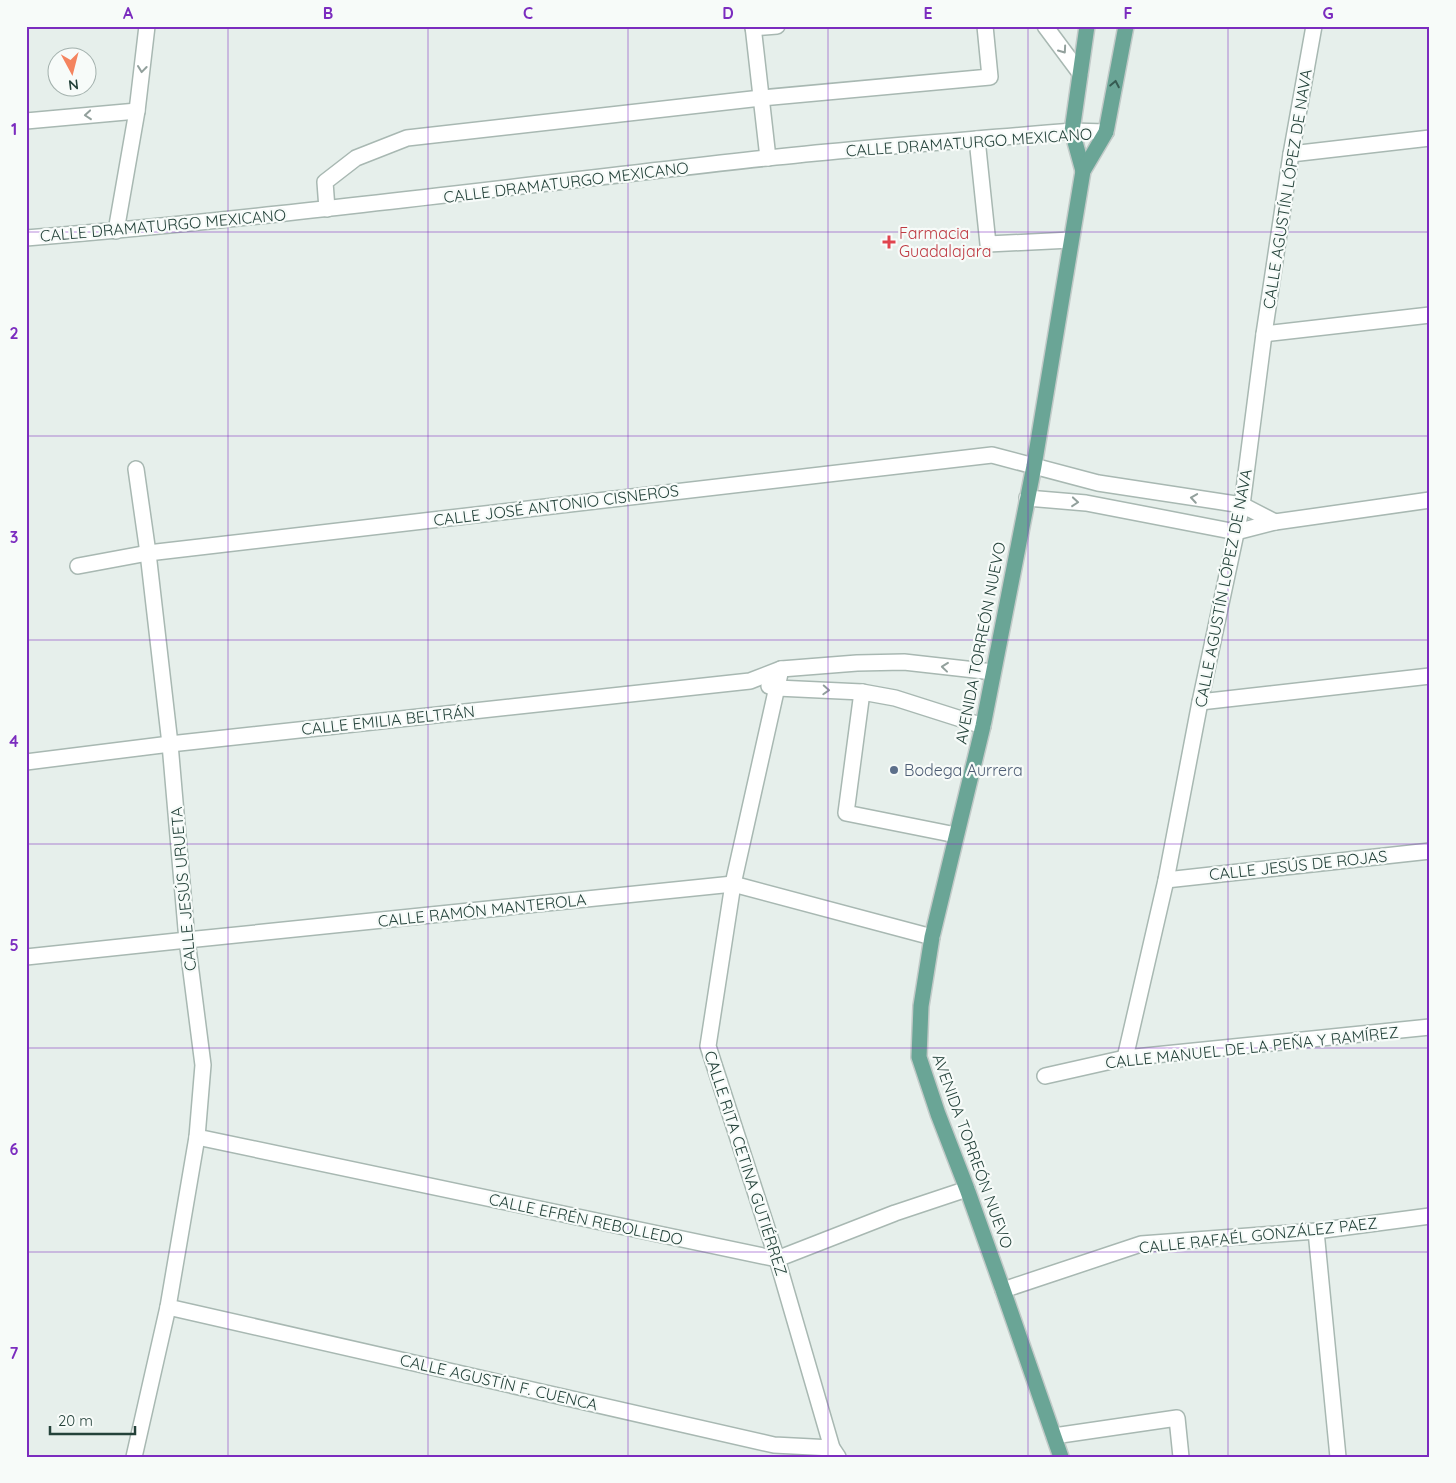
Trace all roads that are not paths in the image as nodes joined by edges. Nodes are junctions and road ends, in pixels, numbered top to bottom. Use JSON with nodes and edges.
{"nodes":[{"id":1,"x":147,"y":26,"type":"edge"},
{"id":2,"x":777,"y":26,"type":"edge"},
{"id":3,"x":985,"y":26,"type":"edge"},
{"id":4,"x":1045,"y":26,"type":"edge"},
{"id":5,"x":1087,"y":26,"type":"edge"},
{"id":6,"x":1126,"y":26,"type":"edge"},
{"id":7,"x":1314,"y":26,"type":"edge"},
{"id":8,"x":753,"y":27,"type":"edge"},
{"id":9,"x":1080,"y":74,"type":"junction"},
{"id":10,"x":761,"y":98,"type":"junction"},
{"id":11,"x":137,"y":111,"type":"junction"},
{"id":12,"x":26,"y":121,"type":"edge"},
{"id":13,"x":1072,"y":131,"type":"junction"},
{"id":14,"x":1106,"y":132,"type":"junction"},
{"id":15,"x":1430,"y":138,"type":"edge"},
{"id":16,"x":977,"y":139,"type":"junction"},
{"id":17,"x":1291,"y":154,"type":"junction"},
{"id":18,"x":768,"y":158,"type":"junction"},
{"id":19,"x":1083,"y":171,"type":"junction"},
{"id":20,"x":327,"y":210,"type":"junction"},
{"id":21,"x":116,"y":231,"type":"junction"},
{"id":22,"x":26,"y":238,"type":"edge"},
{"id":23,"x":1071,"y":240,"type":"junction"},
{"id":24,"x":1430,"y":315,"type":"edge"},
{"id":25,"x":1264,"y":334,"type":"junction"},
{"id":26,"x":1034,"y":466,"type":"junction"},
{"id":27,"x":136,"y":470,"type":"dead end"},
{"id":28,"x":1027,"y":498,"type":"junction"},
{"id":29,"x":1430,"y":500,"type":"edge"},
{"id":30,"x":1242,"y":505,"type":"junction"},
{"id":31,"x":1275,"y":522,"type":"junction"},
{"id":32,"x":1236,"y":532,"type":"junction"},
{"id":33,"x":148,"y":553,"type":"junction"},
{"id":34,"x":78,"y":566,"type":"dead end"},
{"id":35,"x":781,"y":669,"type":"junction"},
{"id":36,"x":994,"y":672,"type":"junction"},
{"id":37,"x":1430,"y":676,"type":"edge"},
{"id":38,"x":750,"y":681,"type":"junction"},
{"id":39,"x":777,"y":688,"type":"junction"},
{"id":40,"x":862,"y":692,"type":"junction"},
{"id":41,"x":1200,"y":702,"type":"junction"},
{"id":42,"x":983,"y":726,"type":"junction"},
{"id":43,"x":170,"y":744,"type":"junction"},
{"id":44,"x":26,"y":762,"type":"edge"},
{"id":45,"x":956,"y":835,"type":"junction"},
{"id":46,"x":1430,"y":851,"type":"edge"},
{"id":47,"x":1166,"y":880,"type":"junction"},
{"id":48,"x":733,"y":884,"type":"junction"},
{"id":49,"x":932,"y":936,"type":"junction"},
{"id":50,"x":187,"y":940,"type":"junction"},
{"id":51,"x":26,"y":958,"type":"edge"},
{"id":52,"x":1430,"y":1027,"type":"edge"},
{"id":53,"x":1124,"y":1058,"type":"junction"},
{"id":54,"x":1045,"y":1076,"type":"dead end"},
{"id":55,"x":197,"y":1137,"type":"junction"},
{"id":56,"x":967,"y":1189,"type":"junction"},
{"id":57,"x":1430,"y":1216,"type":"edge"},
{"id":58,"x":1316,"y":1231,"type":"junction"},
{"id":59,"x":778,"y":1259,"type":"junction"},
{"id":60,"x":1003,"y":1290,"type":"junction"},
{"id":61,"x":168,"y":1307,"type":"junction"},
{"id":62,"x":1054,"y":1436,"type":"junction"},
{"id":63,"x":835,"y":1453,"type":"edge"},
{"id":64,"x":134,"y":1457,"type":"edge"},
{"id":65,"x":1061,"y":1457,"type":"edge"},
{"id":66,"x":1181,"y":1457,"type":"edge"},
{"id":67,"x":1338,"y":1457,"type":"edge"}],
"edges":[{"from":1,"to":11,"type":"street","one_way":true},
{"from":2,"to":8,"type":"street"},
{"from":3,"to":10,"type":"street"},
{"from":4,"to":9,"type":"street","one_way":true},
{"from":5,"to":9,"type":"main road","name":"AVENIDA TORREÓN NUEVO"},
{"from":14,"to":6,"type":"main road","name":"AVENIDA TORREÓN NUEVO","one_way":true},
{"from":7,"to":17,"type":"street","name":"CALLE AGUSTÍN LÓPEZ DE NAVA"},
{"from":8,"to":10,"type":"street"},
{"from":9,"to":13,"type":"main road","name":"AVENIDA TORREÓN NUEVO"},
{"from":10,"to":18,"type":"street"},
{"from":10,"to":20,"type":"street"},
{"from":11,"to":12,"type":"street","one_way":true},
{"from":11,"to":21,"type":"street"},
{"from":13,"to":14,"type":"street","name":"CALLE DRAMATURGO MEXICANO"},
{"from":13,"to":16,"type":"street","name":"CALLE DRAMATURGO MEXICANO"},
{"from":13,"to":19,"type":"main road","name":"AVENIDA TORREÓN NUEVO"},
{"from":14,"to":19,"type":"main road","name":"AVENIDA TORREÓN NUEVO"},
{"from":15,"to":17,"type":"street"},
{"from":16,"to":18,"type":"street","name":"CALLE DRAMATURGO MEXICANO"},
{"from":16,"to":23,"type":"street"},
{"from":17,"to":25,"type":"street","name":"CALLE AGUSTÍN LÓPEZ DE NAVA"},
{"from":18,"to":20,"type":"street","name":"CALLE DRAMATURGO MEXICANO"},
{"from":19,"to":23,"type":"main road","name":"AVENIDA TORREÓN NUEVO"},
{"from":20,"to":21,"type":"street","name":"CALLE DRAMATURGO MEXICANO"},
{"from":21,"to":22,"type":"street","name":"CALLE DRAMATURGO MEXICANO"},
{"from":23,"to":26,"type":"main road","name":"AVENIDA TORREÓN NUEVO"},
{"from":24,"to":25,"type":"street"},
{"from":25,"to":30,"type":"street","name":"CALLE AGUSTÍN LÓPEZ DE NAVA"},
{"from":26,"to":28,"type":"main road","name":"AVENIDA TORREÓN NUEVO"},
{"from":30,"to":26,"type":"street","name":"CALLE JOSÉ ANTONIO CISNEROS","one_way":true},
{"from":26,"to":33,"type":"street","name":"CALLE JOSÉ ANTONIO CISNEROS"},
{"from":27,"to":33,"type":"street","name":"CALLE JESÚS URUETA"},
{"from":28,"to":32,"type":"street","one_way":true},
{"from":28,"to":36,"type":"main road","name":"AVENIDA TORREÓN NUEVO"},
{"from":29,"to":31,"type":"street"},
{"from":30,"to":31,"type":"street","name":"CALLE JOSÉ ANTONIO CISNEROS"},
{"from":30,"to":32,"type":"street","name":"CALLE AGUSTÍN LÓPEZ DE NAVA"},
{"from":31,"to":32,"type":"street"},
{"from":32,"to":41,"type":"street","name":"CALLE AGUSTÍN LÓPEZ DE NAVA"},
{"from":33,"to":34,"type":"street","name":"CALLE JOSÉ ANTONIO CISNEROS"},
{"from":33,"to":43,"type":"street","name":"CALLE JESÚS URUETA"},
{"from":36,"to":35,"type":"street","name":"CALLE EMILIA BELTRÁN","one_way":true},
{"from":35,"to":38,"type":"street","name":"CALLE EMILIA BELTRÁN"},
{"from":35,"to":39,"type":"street","name":"CALLE RITA CETINA GUTIÉRREZ"},
{"from":36,"to":42,"type":"main road","name":"AVENIDA TORREÓN NUEVO"},
{"from":37,"to":41,"type":"street"},
{"from":38,"to":39,"type":"street","name":"CALLE EMILIA BELTRÁN"},
{"from":38,"to":43,"type":"street","name":"CALLE EMILIA BELTRÁN"},
{"from":39,"to":40,"type":"street","name":"CALLE EMILIA BELTRÁN","one_way":true},
{"from":39,"to":48,"type":"street","name":"CALLE RITA CETINA GUTIÉRREZ"},
{"from":40,"to":42,"type":"street","name":"CALLE EMILIA BELTRÁN"},
{"from":40,"to":45,"type":"street"},
{"from":41,"to":47,"type":"street","name":"CALLE AGUSTÍN LÓPEZ DE NAVA"},
{"from":42,"to":45,"type":"main road","name":"AVENIDA TORREÓN NUEVO"},
{"from":43,"to":44,"type":"street","name":"CALLE EMILIA BELTRÁN"},
{"from":43,"to":50,"type":"street","name":"CALLE JESÚS URUETA"},
{"from":45,"to":49,"type":"main road","name":"AVENIDA TORREÓN NUEVO"},
{"from":46,"to":47,"type":"street","name":"CALLE JESÚS DE ROJAS"},
{"from":47,"to":53,"type":"street","name":"CALLE AGUSTÍN LÓPEZ DE NAVA"},
{"from":48,"to":49,"type":"street","name":"CALLE RAMÓN MANTEROLA"},
{"from":48,"to":50,"type":"street","name":"CALLE RAMÓN MANTEROLA"},
{"from":48,"to":59,"type":"street","name":"CALLE RITA CETINA GUTIÉRREZ"},
{"from":49,"to":56,"type":"main road","name":"AVENIDA TORREÓN NUEVO"},
{"from":50,"to":51,"type":"street","name":"CALLE RAMÓN MANTEROLA"},
{"from":50,"to":55,"type":"street","name":"CALLE JESÚS URUETA"},
{"from":52,"to":53,"type":"street","name":"CALLE MANUEL DE LA PEÑA Y RAMÍREZ"},
{"from":53,"to":54,"type":"street","name":"CALLE MANUEL DE LA PEÑA Y RAMÍREZ"},
{"from":55,"to":59,"type":"street","name":"CALLE EFRÉN REBOLLEDO"},
{"from":55,"to":61,"type":"street","name":"CALLE JESÚS URUETA"},
{"from":56,"to":59,"type":"street"},
{"from":56,"to":60,"type":"main road","name":"AVENIDA TORREÓN NUEVO"},
{"from":57,"to":58,"type":"street","name":"CALLE RAFAÉL GONZÁLEZ PAEZ"},
{"from":58,"to":60,"type":"street","name":"CALLE RAFAÉL GONZÁLEZ PAEZ"},
{"from":58,"to":67,"type":"street"},
{"from":59,"to":63,"type":"street","name":"CALLE RITA CETINA GUTIÉRREZ"},
{"from":60,"to":62,"type":"main road","name":"AVENIDA TORREÓN NUEVO"},
{"from":61,"to":63,"type":"street","name":"CALLE AGUSTÍN F. CUENCA"},
{"from":61,"to":64,"type":"street","name":"CALLE JESÚS URUETA"},
{"from":62,"to":65,"type":"main road","name":"AVENIDA TORREÓN NUEVO"},
{"from":62,"to":66,"type":"street"}]}
